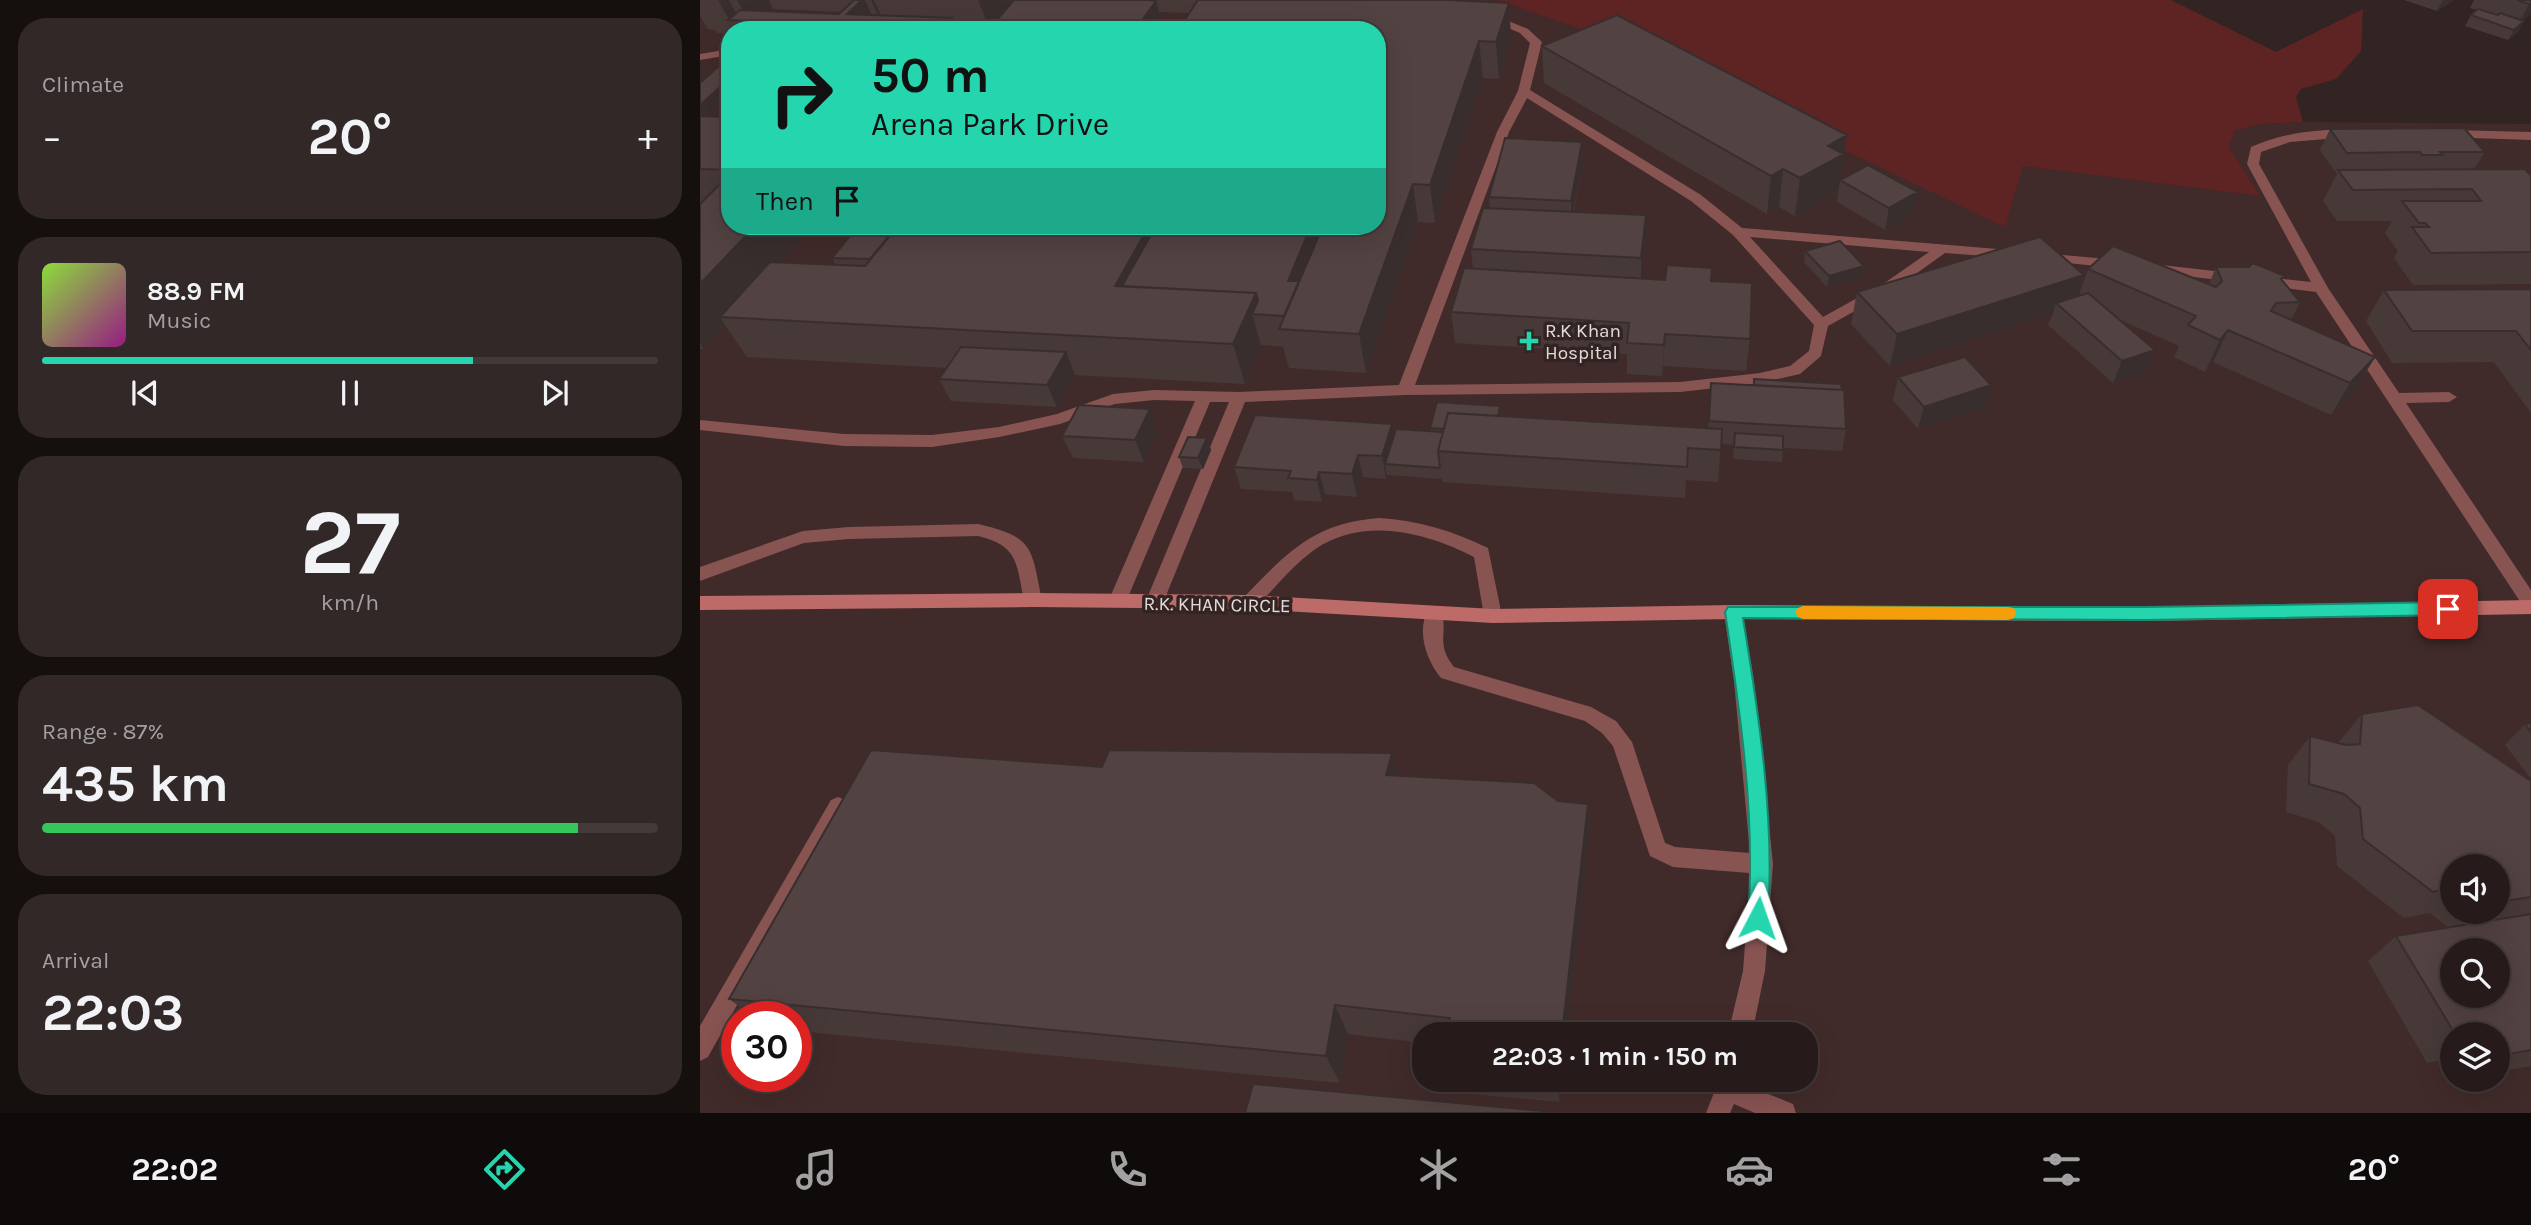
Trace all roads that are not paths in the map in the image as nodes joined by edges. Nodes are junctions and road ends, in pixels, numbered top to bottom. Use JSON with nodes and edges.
{"nodes":[{"id":1,"x":1477,"y":12,"type":"edge"},
{"id":2,"x":721,"y":54,"type":"edge"},
{"id":3,"x":700,"y":57,"type":"edge"},
{"id":4,"x":1524,"y":91,"type":"junction"},
{"id":5,"x":2362,"y":133,"type":"edge"},
{"id":6,"x":2440,"y":134,"type":"edge"},
{"id":7,"x":2531,"y":136,"type":"edge"},
{"id":8,"x":1738,"y":232,"type":"junction"},
{"id":9,"x":1941,"y":250,"type":"junction"},
{"id":10,"x":2321,"y":288,"type":"junction"},
{"id":11,"x":1821,"y":324,"type":"junction"},
{"id":12,"x":1405,"y":390,"type":"junction"},
{"id":13,"x":1205,"y":396,"type":"junction"},
{"id":14,"x":1239,"y":397,"type":"junction"},
{"id":15,"x":2449,"y":397,"type":"dead end"},
{"id":16,"x":2396,"y":398,"type":"junction"},
{"id":17,"x":700,"y":425,"type":"edge"},
{"id":18,"x":700,"y":574,"type":"edge"},
{"id":19,"x":1033,"y":600,"type":"junction"},
{"id":20,"x":1117,"y":602,"type":"junction"},
{"id":21,"x":1250,"y":602,"type":"junction"},
{"id":22,"x":700,"y":603,"type":"edge"},
{"id":23,"x":1154,"y":603,"type":"junction"},
{"id":24,"x":2531,"y":606,"type":"edge"},
{"id":25,"x":1733,"y":612,"type":"junction"},
{"id":26,"x":1434,"y":615,"type":"junction"},
{"id":27,"x":1493,"y":616,"type":"junction"},
{"id":28,"x":838,"y":806,"type":"edge"},
{"id":29,"x":1762,"y":864,"type":"junction"},
{"id":30,"x":1743,"y":1022,"type":"edge"},
{"id":31,"x":700,"y":1049,"type":"edge"},
{"id":32,"x":1727,"y":1092,"type":"edge"},
{"id":33,"x":1744,"y":1092,"type":"edge"},
{"id":34,"x":1718,"y":1113,"type":"edge"},
{"id":35,"x":1784,"y":1113,"type":"edge"}],
"edges":[{"from":1,"to":4,"type":"street"},
{"from":2,"to":3,"type":"street"},
{"from":4,"to":8,"type":"street"},
{"from":4,"to":12,"type":"street"},
{"from":5,"to":10,"type":"street"},
{"from":6,"to":7,"type":"street"},
{"from":8,"to":9,"type":"street"},
{"from":8,"to":11,"type":"street"},
{"from":9,"to":10,"type":"street"},
{"from":9,"to":11,"type":"street"},
{"from":10,"to":16,"type":"street"},
{"from":11,"to":12,"type":"street"},
{"from":12,"to":14,"type":"street"},
{"from":13,"to":14,"type":"street"},
{"from":13,"to":17,"type":"street"},
{"from":13,"to":20,"type":"street"},
{"from":14,"to":23,"type":"street"},
{"from":15,"to":16,"type":"street"},
{"from":16,"to":24,"type":"street"},
{"from":18,"to":19,"type":"street"},
{"from":19,"to":20,"type":"street","name":"R.K. KHAN CIRCLE"},
{"from":19,"to":22,"type":"street","name":"R.K. KHAN CIRCLE"},
{"from":20,"to":23,"type":"street","name":"R.K. KHAN CIRCLE"},
{"from":21,"to":23,"type":"street","name":"R.K. KHAN CIRCLE"},
{"from":21,"to":26,"type":"street","name":"R.K. KHAN CIRCLE"},
{"from":21,"to":27,"type":"street"},
{"from":24,"to":25,"type":"street","name":"R.K. KHAN CIRCLE"},
{"from":25,"to":27,"type":"street","name":"R.K. KHAN CIRCLE"},
{"from":25,"to":29,"type":"street"},
{"from":26,"to":27,"type":"street","name":"R.K. KHAN CIRCLE"},
{"from":26,"to":29,"type":"street"},
{"from":28,"to":31,"type":"street"},
{"from":29,"to":30,"type":"street"},
{"from":32,"to":34,"type":"street"},
{"from":33,"to":35,"type":"street"}]}
